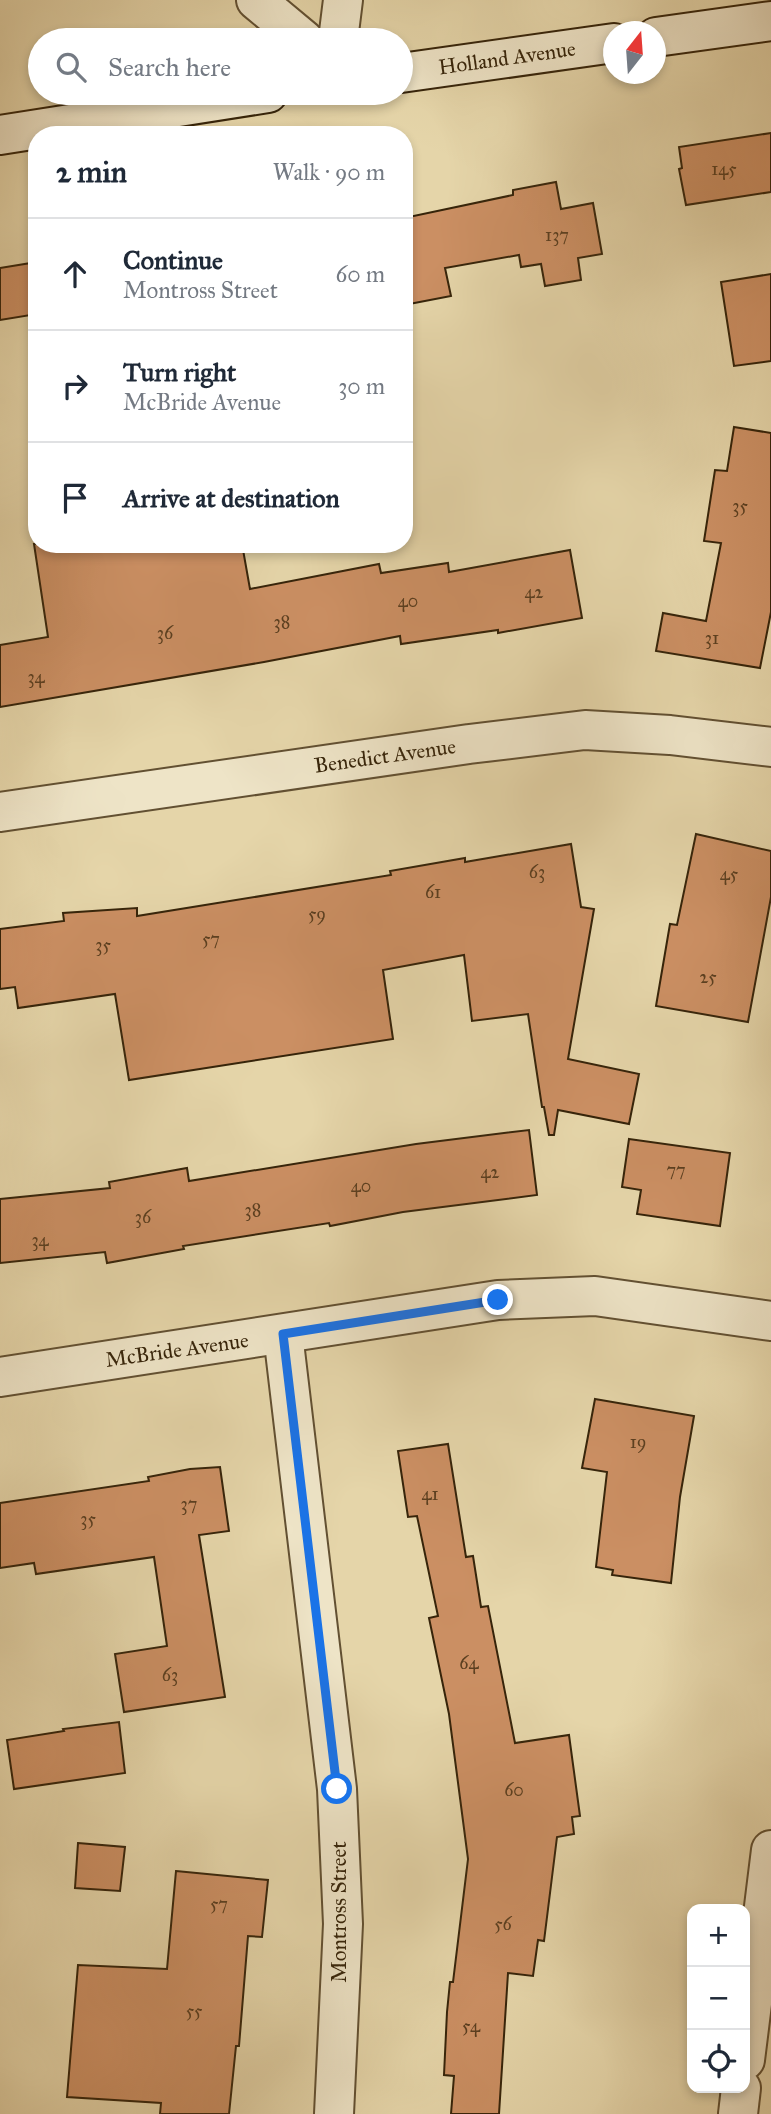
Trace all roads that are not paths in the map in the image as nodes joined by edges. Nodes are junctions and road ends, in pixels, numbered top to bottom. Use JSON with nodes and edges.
{"nodes":[{"id":1,"x":256,"y":0,"type":"edge"},
{"id":2,"x":343,"y":0,"type":"edge"},
{"id":3,"x":771,"y":20,"type":"edge"},
{"id":4,"x":290,"y":28,"type":"edge"},
{"id":5,"x":340,"y":28,"type":"edge"},
{"id":6,"x":666,"y":36,"type":"edge"},
{"id":7,"x":603,"y":45,"type":"edge"},
{"id":8,"x":413,"y":71,"type":"edge"},
{"id":9,"x":191,"y":105,"type":"edge"},
{"id":10,"x":57,"y":126,"type":"edge"},
{"id":11,"x":28,"y":131,"type":"edge"},
{"id":12,"x":0,"y":135,"type":"edge"},
{"id":13,"x":771,"y":747,"type":"edge"},
{"id":14,"x":0,"y":812,"type":"edge"},
{"id":15,"x":771,"y":1321,"type":"edge"},
{"id":16,"x":283,"y":1334,"type":"junction"},
{"id":17,"x":0,"y":1377,"type":"edge"},
{"id":18,"x":771,"y":1850,"type":"edge"},
{"id":19,"x":749,"y":2030,"type":"edge"},
{"id":20,"x":740,"y":2093,"type":"edge"},
{"id":21,"x":334,"y":2114,"type":"edge"},
{"id":22,"x":738,"y":2114,"type":"edge"}],
"edges":[{"from":1,"to":4,"type":"street"},
{"from":2,"to":5,"type":"street"},
{"from":3,"to":6,"type":"street"},
{"from":7,"to":8,"type":"street","name":"Holland Avenue"},
{"from":9,"to":10,"type":"street"},
{"from":11,"to":12,"type":"street"},
{"from":13,"to":14,"type":"street","name":"Benedict Avenue"},
{"from":15,"to":16,"type":"street","name":"McBride Avenue"},
{"from":16,"to":17,"type":"street","name":"McBride Avenue"},
{"from":16,"to":21,"type":"street","name":"Montross Street"},
{"from":18,"to":19,"type":"street"},
{"from":20,"to":22,"type":"street"}]}
